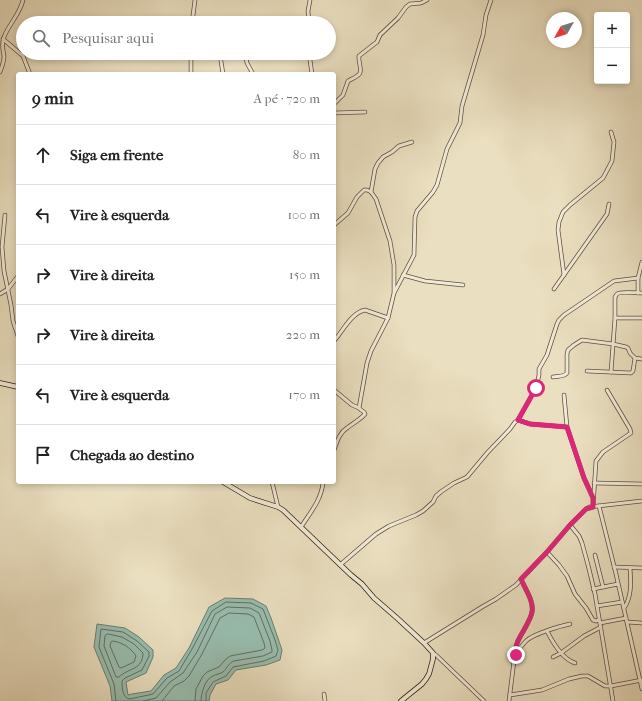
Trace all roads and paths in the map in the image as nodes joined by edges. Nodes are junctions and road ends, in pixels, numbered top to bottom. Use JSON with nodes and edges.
{"nodes":[{"id":1,"x":23,"y":0,"type":"edge"},
{"id":2,"x":195,"y":0,"type":"edge"},
{"id":3,"x":310,"y":0,"type":"edge"},
{"id":4,"x":428,"y":0,"type":"edge"},
{"id":5,"x":491,"y":0,"type":"edge"},
{"id":6,"x":193,"y":16,"type":"edge"},
{"id":7,"x":308,"y":16,"type":"edge"},
{"id":8,"x":3,"y":39,"type":"junction"},
{"id":9,"x":16,"y":50,"type":"edge"},
{"id":10,"x":25,"y":60,"type":"edge"},
{"id":11,"x":191,"y":60,"type":"edge"},
{"id":12,"x":221,"y":60,"type":"edge"},
{"id":13,"x":247,"y":60,"type":"edge"},
{"id":14,"x":310,"y":60,"type":"edge"},
{"id":15,"x":0,"y":72,"type":"edge"},
{"id":16,"x":29,"y":72,"type":"edge"},
{"id":17,"x":191,"y":72,"type":"edge"},
{"id":18,"x":224,"y":72,"type":"edge"},
{"id":19,"x":252,"y":72,"type":"edge"},
{"id":20,"x":312,"y":72,"type":"edge"},
{"id":21,"x":336,"y":102,"type":"edge"},
{"id":22,"x":365,"y":112,"type":"dead end"},
{"id":23,"x":336,"y":113,"type":"edge"},
{"id":24,"x":611,"y":132,"type":"dead end"},
{"id":25,"x":412,"y":142,"type":"dead end"},
{"id":26,"x":371,"y":192,"type":"junction"},
{"id":27,"x":609,"y":204,"type":"dead end"},
{"id":28,"x":5,"y":215,"type":"dead end"},
{"id":29,"x":336,"y":223,"type":"edge"},
{"id":30,"x":642,"y":262,"type":"edge"},
{"id":31,"x":403,"y":275,"type":"junction"},
{"id":32,"x":564,"y":275,"type":"junction"},
{"id":33,"x":638,"y":278,"type":"junction"},
{"id":34,"x":16,"y":279,"type":"edge"},
{"id":35,"x":463,"y":285,"type":"dead end"},
{"id":36,"x":8,"y":289,"type":"junction"},
{"id":37,"x":554,"y":289,"type":"dead end"},
{"id":38,"x":394,"y":293,"type":"junction"},
{"id":39,"x":640,"y":293,"type":"edge"},
{"id":40,"x":0,"y":294,"type":"edge"},
{"id":41,"x":388,"y":318,"type":"junction"},
{"id":42,"x":615,"y":318,"type":"junction"},
{"id":43,"x":642,"y":318,"type":"edge"},
{"id":44,"x":16,"y":330,"type":"edge"},
{"id":45,"x":336,"y":338,"type":"edge"},
{"id":46,"x":613,"y":344,"type":"junction"},
{"id":47,"x":635,"y":358,"type":"junction"},
{"id":48,"x":642,"y":359,"type":"edge"},
{"id":49,"x":587,"y":371,"type":"dead end"},
{"id":50,"x":612,"y":372,"type":"junction"},
{"id":51,"x":553,"y":376,"type":"dead end"},
{"id":52,"x":0,"y":383,"type":"edge"},
{"id":53,"x":16,"y":387,"type":"edge"},
{"id":54,"x":607,"y":390,"type":"dead end"},
{"id":55,"x":336,"y":392,"type":"edge"},
{"id":56,"x":564,"y":395,"type":"dead end"},
{"id":57,"x":359,"y":408,"type":"junction"},
{"id":58,"x":518,"y":420,"type":"junction"},
{"id":59,"x":567,"y":427,"type":"junction"},
{"id":60,"x":336,"y":445,"type":"edge"},
{"id":61,"x":594,"y":483,"type":"junction"},
{"id":62,"x":226,"y":484,"type":"edge"},
{"id":63,"x":272,"y":484,"type":"edge"},
{"id":64,"x":323,"y":484,"type":"edge"},
{"id":65,"x":642,"y":484,"type":"edge"},
{"id":66,"x":593,"y":498,"type":"junction"},
{"id":67,"x":642,"y":501,"type":"edge"},
{"id":68,"x":599,"y":506,"type":"junction"},
{"id":69,"x":278,"y":507,"type":"junction"},
{"id":70,"x":593,"y":507,"type":"junction"},
{"id":71,"x":570,"y":525,"type":"junction"},
{"id":72,"x":301,"y":527,"type":"junction"},
{"id":73,"x":547,"y":552,"type":"junction"},
{"id":74,"x":595,"y":555,"type":"dead end"},
{"id":75,"x":340,"y":565,"type":"junction"},
{"id":76,"x":614,"y":567,"type":"junction"},
{"id":77,"x":630,"y":568,"type":"junction"},
{"id":78,"x":642,"y":568,"type":"edge"},
{"id":79,"x":521,"y":579,"type":"junction"},
{"id":80,"x":618,"y":584,"type":"junction"},
{"id":81,"x":603,"y":587,"type":"junction"},
{"id":82,"x":594,"y":589,"type":"junction"},
{"id":83,"x":622,"y":602,"type":"junction"},
{"id":84,"x":597,"y":606,"type":"junction"},
{"id":85,"x":623,"y":609,"type":"junction"},
{"id":86,"x":626,"y":620,"type":"junction"},
{"id":87,"x":600,"y":621,"type":"junction"},
{"id":88,"x":642,"y":623,"type":"edge"},
{"id":89,"x":570,"y":624,"type":"dead end"},
{"id":90,"x":600,"y":627,"type":"junction"},
{"id":91,"x":547,"y":631,"type":"junction"},
{"id":92,"x":424,"y":643,"type":"junction"},
{"id":93,"x":518,"y":651,"type":"junction"},
{"id":94,"x":433,"y":653,"type":"junction"},
{"id":95,"x":561,"y":653,"type":"junction"},
{"id":96,"x":553,"y":657,"type":"dead end"},
{"id":97,"x":575,"y":663,"type":"dead end"},
{"id":98,"x":641,"y":680,"type":"edge"},
{"id":99,"x":611,"y":686,"type":"junction"},
{"id":100,"x":642,"y":689,"type":"edge"},
{"id":101,"x":324,"y":694,"type":"dead end"},
{"id":102,"x":510,"y":695,"type":"junction"},
{"id":103,"x":325,"y":701,"type":"edge"},
{"id":104,"x":402,"y":701,"type":"edge"},
{"id":105,"x":484,"y":701,"type":"edge"},
{"id":106,"x":509,"y":701,"type":"edge"},
{"id":107,"x":614,"y":701,"type":"edge"}],
"edges":[{"from":1,"to":8,"type":"street"},
{"from":2,"to":6,"type":"street"},
{"from":3,"to":7,"type":"street"},
{"from":4,"to":21,"type":"street"},
{"from":5,"to":31,"type":"street"},
{"from":8,"to":9,"type":"street"},
{"from":8,"to":15,"type":"street"},
{"from":10,"to":16,"type":"street"},
{"from":11,"to":17,"type":"street"},
{"from":12,"to":18,"type":"street"},
{"from":13,"to":19,"type":"street"},
{"from":14,"to":20,"type":"street"},
{"from":22,"to":23,"type":"street"},
{"from":24,"to":32,"type":"street"},
{"from":25,"to":26,"type":"street"},
{"from":26,"to":29,"type":"street"},
{"from":26,"to":38,"type":"street"},
{"from":27,"to":32,"type":"street"},
{"from":28,"to":36,"type":"street"},
{"from":30,"to":33,"type":"street"},
{"from":31,"to":35,"type":"street"},
{"from":31,"to":38,"type":"street"},
{"from":32,"to":37,"type":"street"},
{"from":33,"to":39,"type":"street"},
{"from":33,"to":58,"type":"street"},
{"from":34,"to":36,"type":"street"},
{"from":36,"to":40,"type":"street"},
{"from":36,"to":44,"type":"street"},
{"from":38,"to":41,"type":"street"},
{"from":39,"to":42,"type":"street"},
{"from":41,"to":45,"type":"street"},
{"from":41,"to":57,"type":"street"},
{"from":42,"to":43,"type":"street"},
{"from":42,"to":46,"type":"street"},
{"from":46,"to":47,"type":"street"},
{"from":46,"to":50,"type":"street"},
{"from":46,"to":51,"type":"street"},
{"from":47,"to":48,"type":"street"},
{"from":47,"to":50,"type":"street"},
{"from":49,"to":50,"type":"street"},
{"from":52,"to":53,"type":"street"},
{"from":54,"to":61,"type":"street"},
{"from":55,"to":57,"type":"street"},
{"from":56,"to":59,"type":"street"},
{"from":57,"to":60,"type":"street"},
{"from":58,"to":59,"type":"street"},
{"from":58,"to":75,"type":"street"},
{"from":59,"to":66,"type":"street"},
{"from":61,"to":65,"type":"street"},
{"from":61,"to":66,"type":"street"},
{"from":62,"to":69,"type":"street"},
{"from":63,"to":69,"type":"street"},
{"from":64,"to":72,"type":"street"},
{"from":66,"to":70,"type":"street"},
{"from":67,"to":68,"type":"street"},
{"from":68,"to":70,"type":"street"},
{"from":68,"to":76,"type":"street"},
{"from":69,"to":72,"type":"street"},
{"from":70,"to":71,"type":"street"},
{"from":71,"to":73,"type":"street"},
{"from":71,"to":82,"type":"street"},
{"from":72,"to":75,"type":"street"},
{"from":73,"to":79,"type":"street"},
{"from":73,"to":87,"type":"street"},
{"from":74,"to":81,"type":"street"},
{"from":75,"to":92,"type":"street"},
{"from":76,"to":77,"type":"street"},
{"from":76,"to":80,"type":"street"},
{"from":77,"to":78,"type":"street"},
{"from":77,"to":85,"type":"street"},
{"from":79,"to":92,"type":"street"},
{"from":79,"to":93,"type":"street"},
{"from":80,"to":81,"type":"street"},
{"from":80,"to":83,"type":"street"},
{"from":81,"to":82,"type":"street"},
{"from":82,"to":84,"type":"street"},
{"from":83,"to":84,"type":"street"},
{"from":83,"to":85,"type":"street"},
{"from":84,"to":87,"type":"street"},
{"from":85,"to":86,"type":"street"},
{"from":86,"to":87,"type":"street"},
{"from":86,"to":88,"type":"street"},
{"from":86,"to":98,"type":"street"},
{"from":87,"to":90,"type":"street"},
{"from":89,"to":91,"type":"street"},
{"from":90,"to":95,"type":"street"},
{"from":90,"to":99,"type":"street"},
{"from":91,"to":93,"type":"street"},
{"from":91,"to":95,"type":"street"},
{"from":92,"to":94,"type":"street"},
{"from":93,"to":102,"type":"street"},
{"from":94,"to":104,"type":"street"},
{"from":94,"to":105,"type":"street"},
{"from":95,"to":96,"type":"street"},
{"from":95,"to":97,"type":"street"},
{"from":98,"to":99,"type":"street"},
{"from":98,"to":100,"type":"street"},
{"from":99,"to":102,"type":"street"},
{"from":99,"to":107,"type":"street"},
{"from":101,"to":103,"type":"street"},
{"from":102,"to":106,"type":"street"}]}
